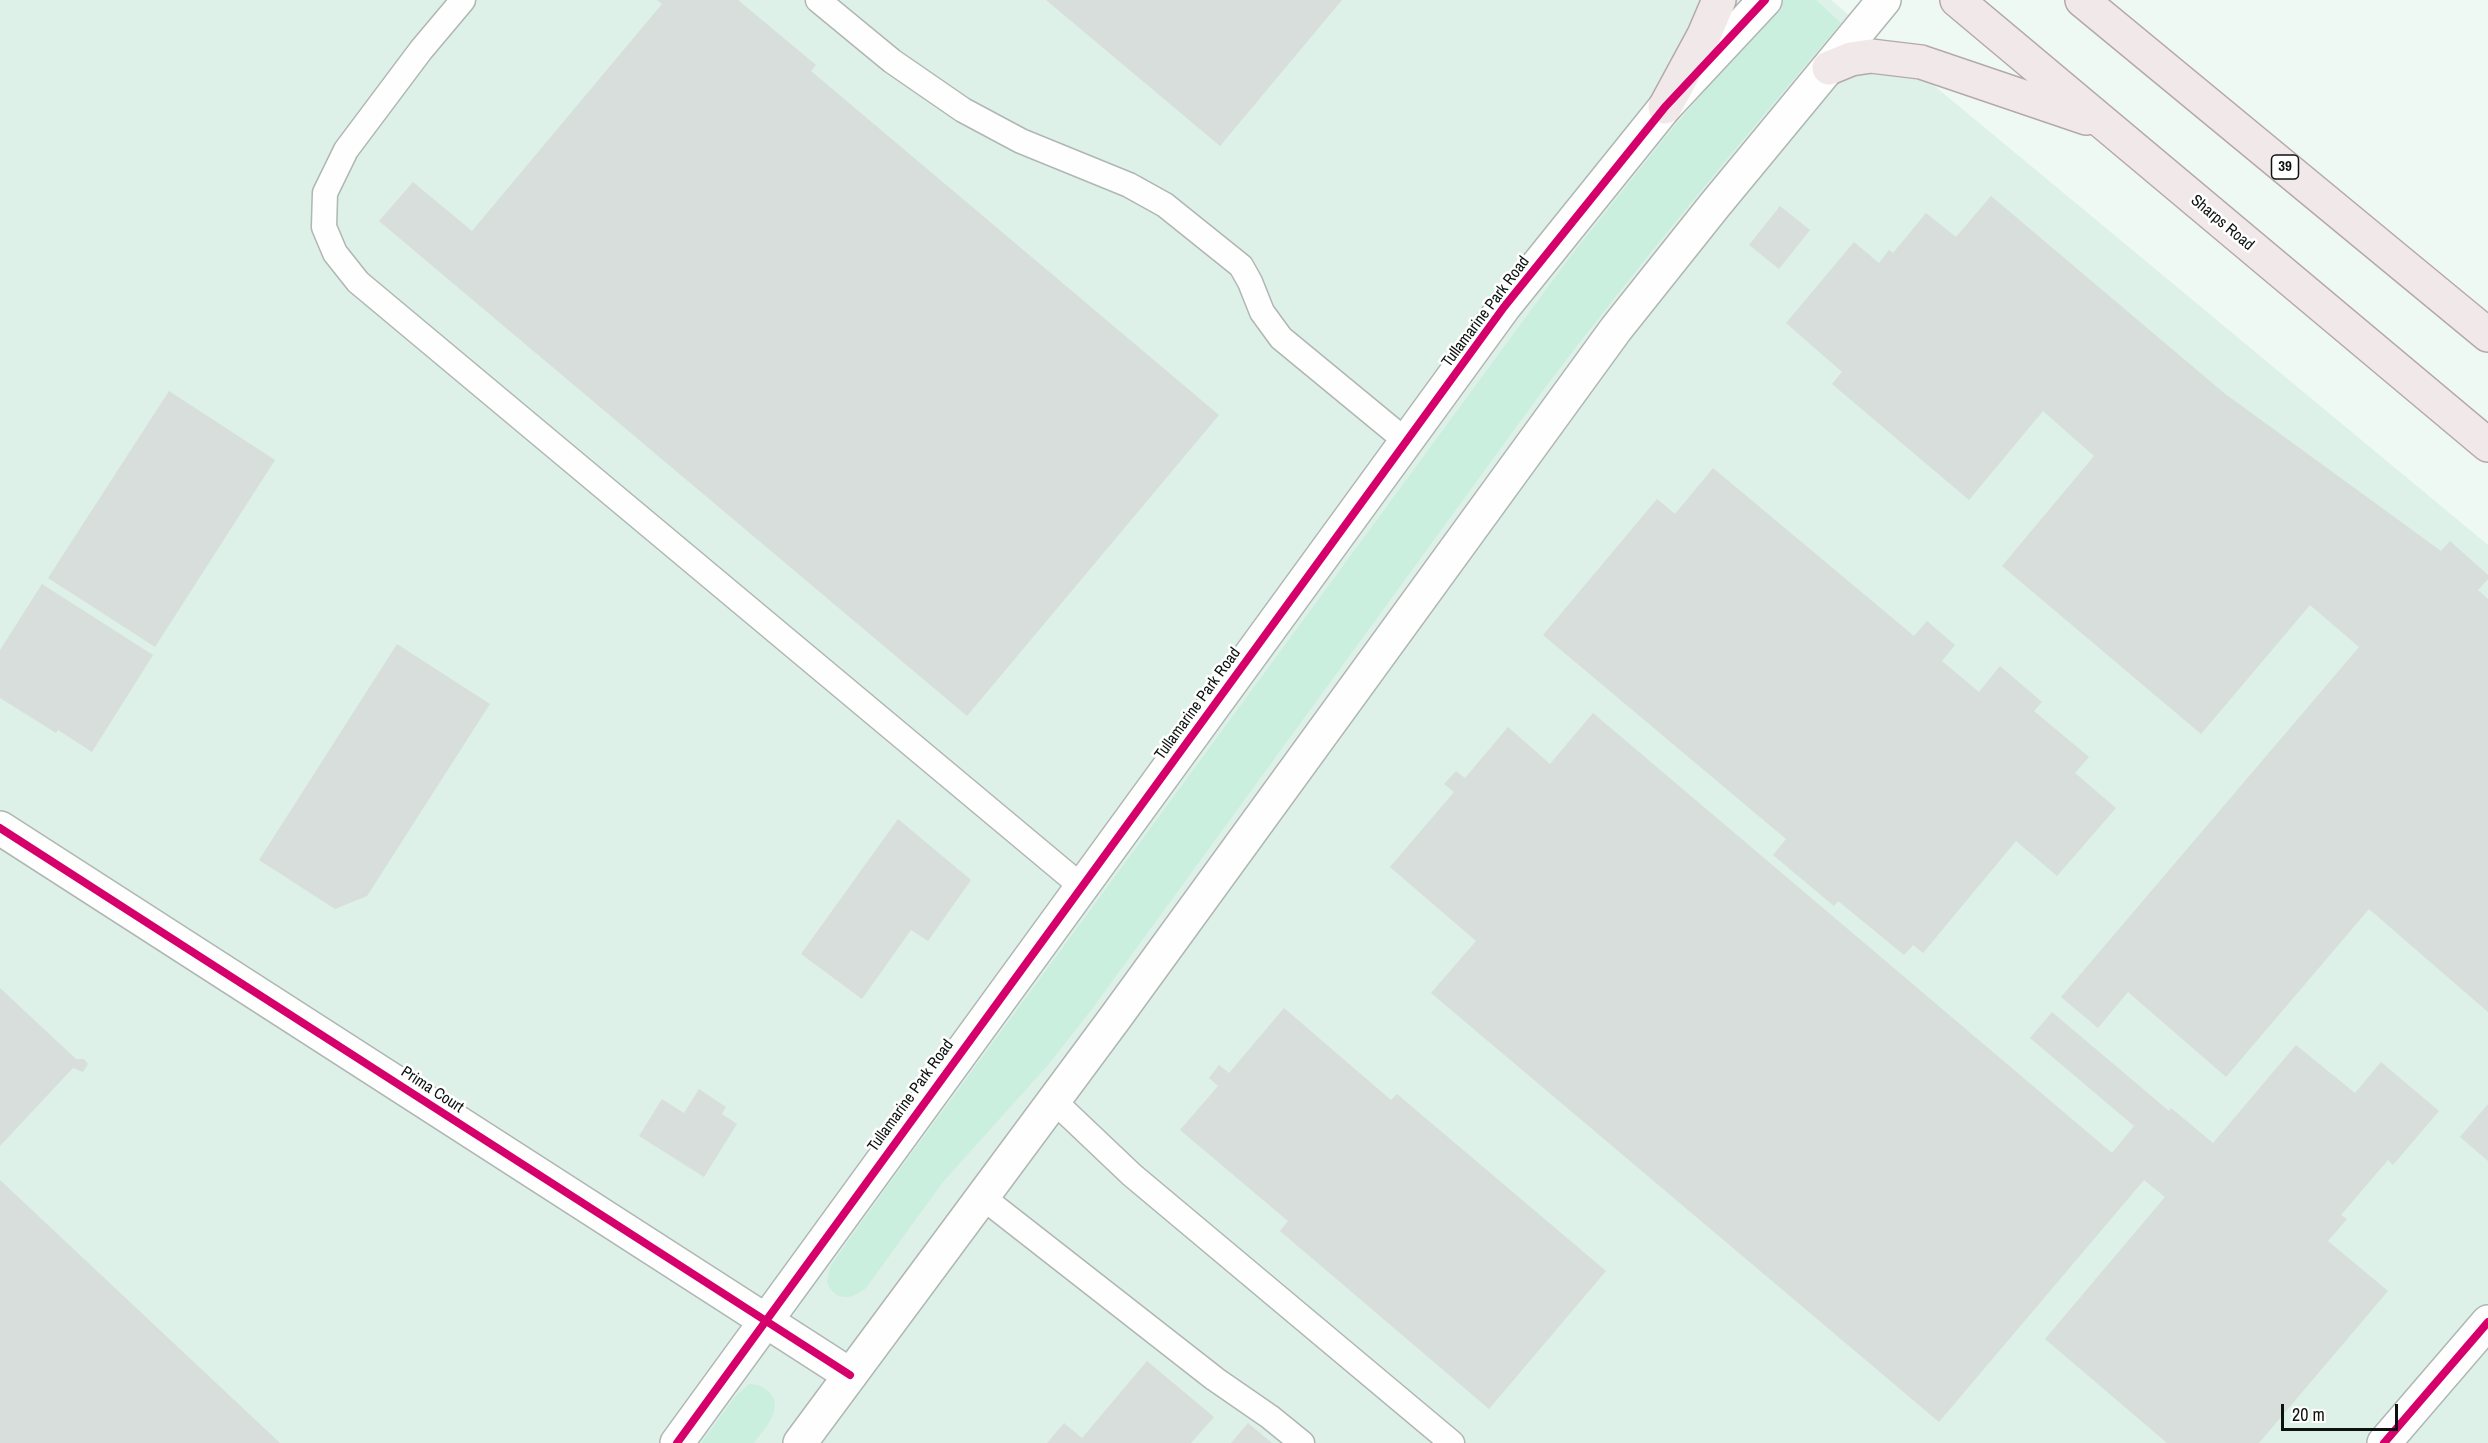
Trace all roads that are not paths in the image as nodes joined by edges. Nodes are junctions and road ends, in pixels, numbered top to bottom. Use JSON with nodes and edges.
{"nodes":[{"id":1,"x":463,"y":0,"type":"edge"},
{"id":2,"x":818,"y":0,"type":"edge"},
{"id":3,"x":1719,"y":0,"type":"edge"},
{"id":4,"x":1765,"y":0,"type":"edge"},
{"id":5,"x":1884,"y":0,"type":"edge"},
{"id":6,"x":1957,"y":0,"type":"edge"},
{"id":7,"x":2082,"y":0,"type":"edge"},
{"id":8,"x":1829,"y":68,"type":"junction"},
{"id":9,"x":1665,"y":107,"type":"junction"},
{"id":10,"x":2105,"y":125,"type":"junction"},
{"id":11,"x":2488,"y":335,"type":"edge"},
{"id":12,"x":1406,"y":441,"type":"junction"},
{"id":13,"x":2488,"y":445,"type":"edge"},
{"id":14,"x":0,"y":828,"type":"edge"},
{"id":15,"x":1081,"y":886,"type":"junction"},
{"id":16,"x":1053,"y":1100,"type":"junction"},
{"id":17,"x":981,"y":1196,"type":"junction"},
{"id":18,"x":766,"y":1321,"type":"junction"},
{"id":19,"x":2488,"y":1322,"type":"edge"},
{"id":20,"x":850,"y":1375,"type":"junction"},
{"id":21,"x":808,"y":1440,"type":"edge"},
{"id":22,"x":677,"y":1443,"type":"edge"},
{"id":23,"x":1302,"y":1443,"type":"edge"},
{"id":24,"x":1452,"y":1443,"type":"edge"},
{"id":25,"x":2384,"y":1443,"type":"edge"}],
"edges":[{"from":1,"to":15,"type":"lane"},
{"from":2,"to":12,"type":"lane"},
{"from":3,"to":9,"type":"main road"},
{"from":4,"to":9,"type":"street","name":"Tullamarine Park Road"},
{"from":5,"to":8,"type":"street"},
{"from":6,"to":10,"type":"main road","name":"Sharps Road"},
{"from":7,"to":11,"type":"main road","number":"39"},
{"from":8,"to":10,"type":"main road"},
{"from":8,"to":16,"type":"street"},
{"from":9,"to":12,"type":"street","name":"Tullamarine Park Road"},
{"from":10,"to":13,"type":"main road","name":"Sharps Road"},
{"from":12,"to":15,"type":"street","name":"Tullamarine Park Road"},
{"from":14,"to":18,"type":"street","name":"Prima Court"},
{"from":15,"to":18,"type":"street","name":"Tullamarine Park Road"},
{"from":16,"to":17,"type":"street"},
{"from":16,"to":24,"type":"lane"},
{"from":17,"to":20,"type":"street"},
{"from":17,"to":23,"type":"lane"},
{"from":18,"to":20,"type":"street","name":"Prima Court"},
{"from":18,"to":22,"type":"street","name":"Tullamarine Park Road"},
{"from":19,"to":25,"type":"street"},
{"from":20,"to":21,"type":"street"}]}
